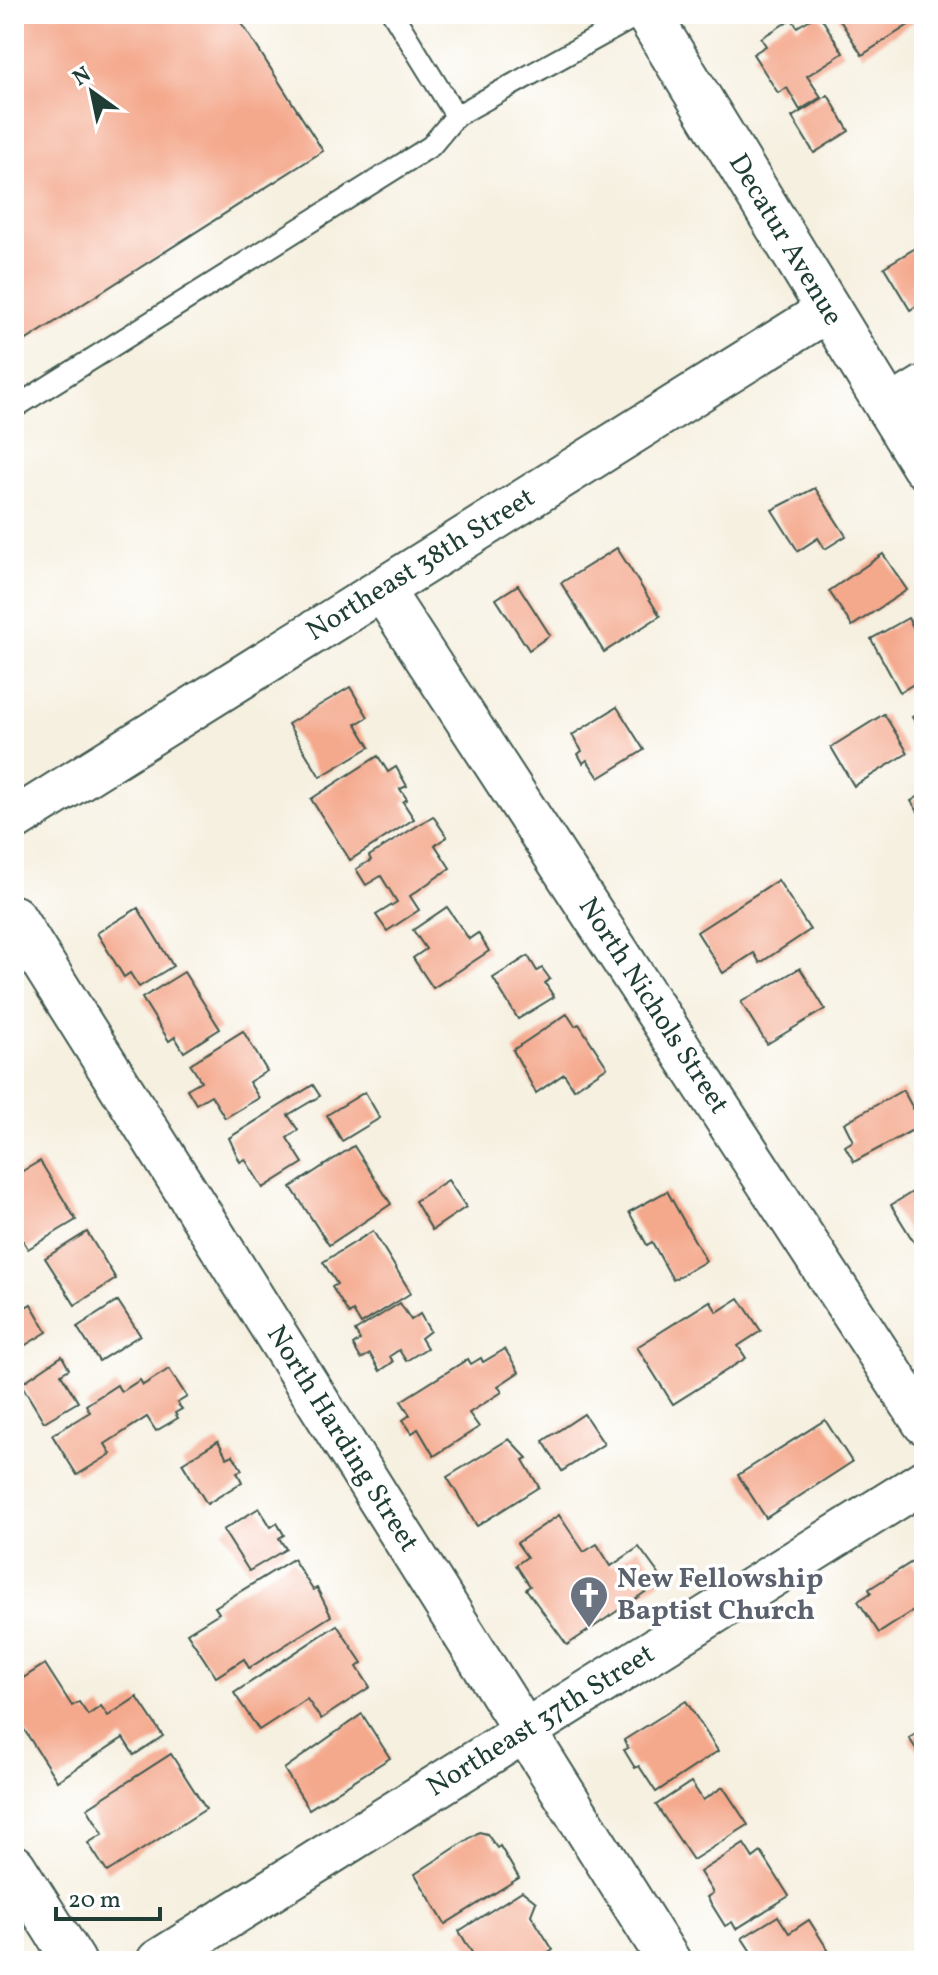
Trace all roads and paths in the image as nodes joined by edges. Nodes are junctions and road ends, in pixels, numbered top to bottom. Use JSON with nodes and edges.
{"nodes":[{"id":1,"x":393,"y":14,"type":"edge"},
{"id":2,"x":640,"y":14,"type":"edge"},
{"id":3,"x":648,"y":14,"type":"edge"},
{"id":4,"x":456,"y":116,"type":"junction"},
{"id":5,"x":828,"y":310,"type":"junction"},
{"id":6,"x":906,"y":398,"type":"edge"},
{"id":7,"x":14,"y":408,"type":"edge"},
{"id":8,"x":924,"y":466,"type":"edge"},
{"id":9,"x":382,"y":590,"type":"junction"},
{"id":10,"x":14,"y":820,"type":"edge"},
{"id":11,"x":14,"y":917,"type":"edge"},
{"id":12,"x":924,"y":1423,"type":"edge"},
{"id":13,"x":924,"y":1481,"type":"edge"},
{"id":14,"x":525,"y":1731,"type":"junction"},
{"id":15,"x":14,"y":1866,"type":"edge"},
{"id":16,"x":74,"y":1961,"type":"edge"},
{"id":17,"x":158,"y":1961,"type":"edge"},
{"id":18,"x":669,"y":1961,"type":"edge"}],
"edges":[{"from":1,"to":4,"type":"lane"},
{"from":2,"to":4,"type":"lane"},
{"from":3,"to":5,"type":"main road","name":"Decatur Avenue"},
{"from":4,"to":7,"type":"lane"},
{"from":5,"to":6,"type":"main road","name":"Decatur Avenue"},
{"from":5,"to":9,"type":"street","name":"Northeast 38th Street"},
{"from":6,"to":8,"type":"main road","name":"Decatur Avenue"},
{"from":9,"to":10,"type":"street","name":"Northeast 38th Street"},
{"from":9,"to":12,"type":"street","name":"North Nichols Street"},
{"from":11,"to":14,"type":"street","name":"North Harding Street"},
{"from":13,"to":14,"type":"street","name":"Northeast 37th Street"},
{"from":14,"to":17,"type":"street","name":"Northeast 37th Street"},
{"from":14,"to":18,"type":"street","name":"North Harding Street"},
{"from":15,"to":16,"type":"street"}]}
